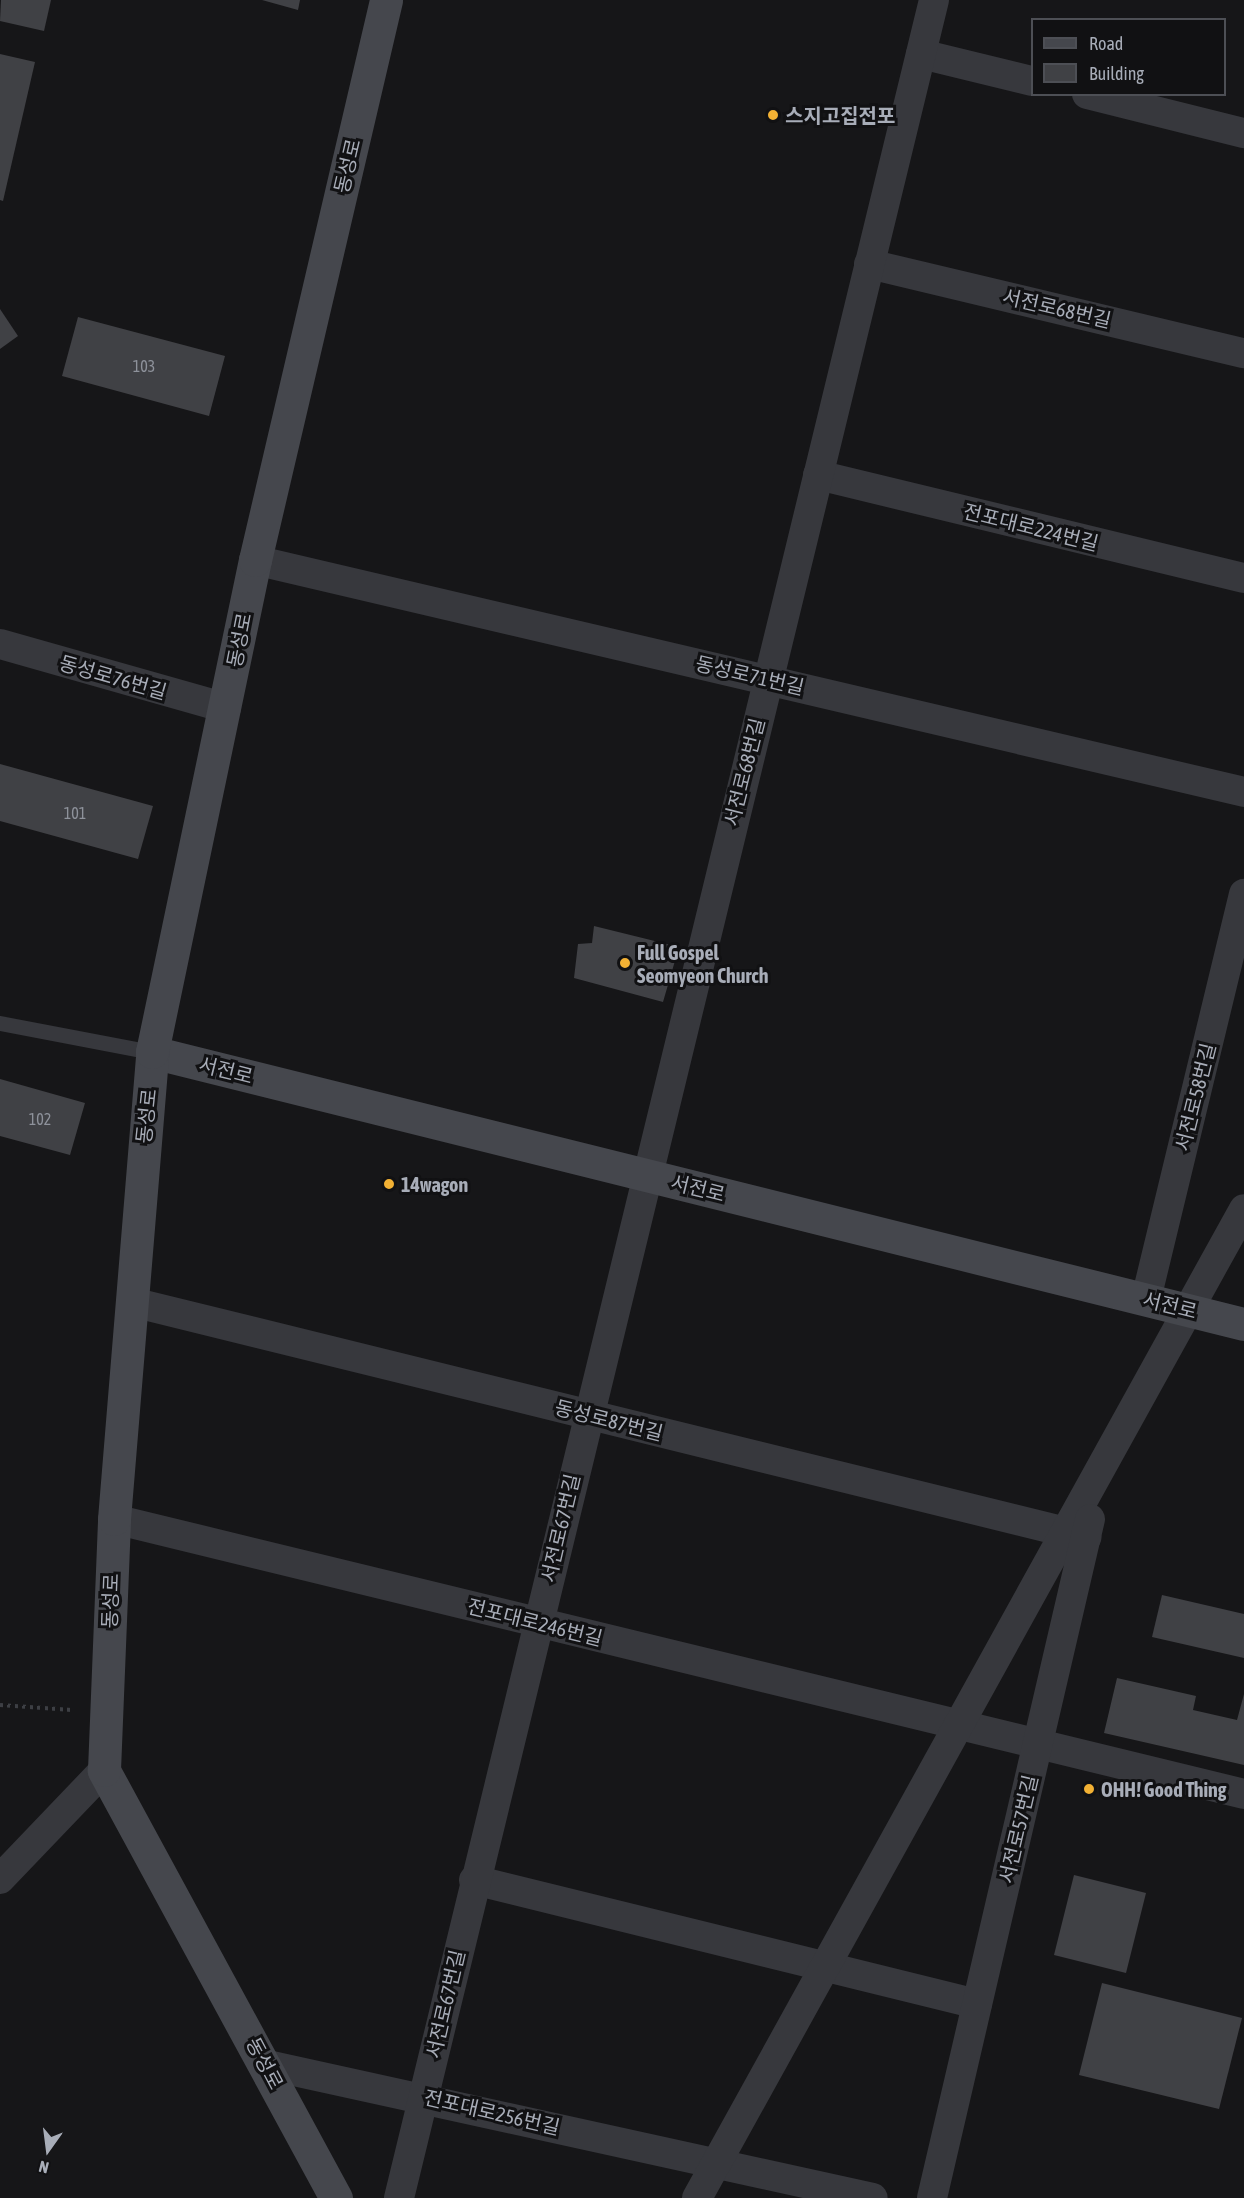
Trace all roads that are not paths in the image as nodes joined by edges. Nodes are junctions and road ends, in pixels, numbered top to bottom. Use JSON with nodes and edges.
{"nodes":[{"id":1,"x":386,"y":0,"type":"edge"},
{"id":2,"x":934,"y":0,"type":"edge"},
{"id":3,"x":921,"y":54,"type":"junction"},
{"id":4,"x":1031,"y":81,"type":"edge"},
{"id":5,"x":1095,"y":96,"type":"edge"},
{"id":6,"x":1244,"y":133,"type":"edge"},
{"id":7,"x":869,"y":264,"type":"junction"},
{"id":8,"x":1244,"y":353,"type":"edge"},
{"id":9,"x":818,"y":475,"type":"junction"},
{"id":10,"x":255,"y":560,"type":"junction"},
{"id":11,"x":1244,"y":578,"type":"edge"},
{"id":12,"x":0,"y":644,"type":"edge"},
{"id":13,"x":767,"y":680,"type":"junction"},
{"id":14,"x":226,"y":708,"type":"junction"},
{"id":15,"x":1244,"y":792,"type":"edge"},
{"id":16,"x":1244,"y":894,"type":"edge"},
{"id":17,"x":0,"y":1023,"type":"edge"},
{"id":18,"x":152,"y":1052,"type":"junction"},
{"id":19,"x":645,"y":1174,"type":"junction"},
{"id":20,"x":1244,"y":1209,"type":"edge"},
{"id":21,"x":1146,"y":1299,"type":"junction"},
{"id":22,"x":132,"y":1302,"type":"junction"},
{"id":23,"x":1184,"y":1309,"type":"junction"},
{"id":24,"x":1244,"y":1324,"type":"edge"},
{"id":25,"x":587,"y":1414,"type":"junction"},
{"id":26,"x":114,"y":1519,"type":"junction"},
{"id":27,"x":1074,"y":1535,"type":"junction"},
{"id":28,"x":537,"y":1623,"type":"junction"},
{"id":29,"x":956,"y":1724,"type":"junction"},
{"id":30,"x":1038,"y":1744,"type":"junction"},
{"id":31,"x":104,"y":1770,"type":"junction"},
{"id":32,"x":1244,"y":1794,"type":"edge"},
{"id":33,"x":0,"y":1879,"type":"edge"},
{"id":34,"x":474,"y":1880,"type":"junction"},
{"id":35,"x":824,"y":1966,"type":"junction"},
{"id":36,"x":977,"y":2004,"type":"junction"},
{"id":37,"x":267,"y":2065,"type":"junction"},
{"id":38,"x":423,"y":2096,"type":"junction"},
{"id":39,"x":716,"y":2163,"type":"junction"},
{"id":40,"x":336,"y":2198,"type":"edge"},
{"id":41,"x":399,"y":2198,"type":"edge"},
{"id":42,"x":697,"y":2198,"type":"edge"},
{"id":43,"x":873,"y":2198,"type":"edge"},
{"id":44,"x":932,"y":2198,"type":"edge"}],
"edges":[{"from":1,"to":10,"type":"main road","name":"동성로"},
{"from":2,"to":3,"type":"street","name":"서전로68번길"},
{"from":3,"to":4,"type":"street"},
{"from":3,"to":7,"type":"street","name":"서전로68번길"},
{"from":5,"to":6,"type":"street"},
{"from":7,"to":8,"type":"street","name":"서전로68번길"},
{"from":7,"to":9,"type":"street","name":"서전로68번길"},
{"from":9,"to":11,"type":"street","name":"전포대로224번길"},
{"from":9,"to":13,"type":"street","name":"서전로68번길"},
{"from":10,"to":13,"type":"street","name":"동성로71번길"},
{"from":10,"to":14,"type":"main road","name":"동성로"},
{"from":12,"to":14,"type":"street","name":"동성로76번길"},
{"from":13,"to":15,"type":"street","name":"동성로71번길"},
{"from":13,"to":19,"type":"street","name":"서전로68번길"},
{"from":14,"to":18,"type":"main road","name":"동성로"},
{"from":16,"to":21,"type":"street","name":"서전로58번길"},
{"from":17,"to":18,"type":"lane"},
{"from":18,"to":19,"type":"main road","name":"서전로"},
{"from":18,"to":22,"type":"main road","name":"동성로"},
{"from":19,"to":21,"type":"main road","name":"서전로"},
{"from":19,"to":25,"type":"street","name":"서전로67번길"},
{"from":20,"to":23,"type":"street","name":"서전로57번길"},
{"from":21,"to":23,"type":"main road","name":"서전로"},
{"from":22,"to":25,"type":"street","name":"동성로87번길"},
{"from":22,"to":26,"type":"main road","name":"동성로"},
{"from":23,"to":24,"type":"main road","name":"서전로"},
{"from":23,"to":27,"type":"street","name":"서전로57번길"},
{"from":25,"to":27,"type":"street","name":"동성로87번길"},
{"from":25,"to":28,"type":"street","name":"서전로67번길"},
{"from":26,"to":28,"type":"street","name":"전포대로246번길"},
{"from":26,"to":31,"type":"main road","name":"동성로"},
{"from":27,"to":29,"type":"street"},
{"from":27,"to":30,"type":"street","name":"서전로57번길"},
{"from":28,"to":29,"type":"street","name":"전포대로246번길"},
{"from":28,"to":34,"type":"street","name":"서전로67번길"},
{"from":29,"to":30,"type":"street","name":"전포대로246번길"},
{"from":29,"to":35,"type":"street"},
{"from":30,"to":32,"type":"street","name":"전포대로246번길"},
{"from":30,"to":36,"type":"street","name":"서전로57번길"},
{"from":31,"to":33,"type":"street"},
{"from":31,"to":37,"type":"main road","name":"동성로"},
{"from":34,"to":35,"type":"street"},
{"from":34,"to":38,"type":"street","name":"서전로67번길"},
{"from":35,"to":36,"type":"street"},
{"from":35,"to":39,"type":"street"},
{"from":36,"to":44,"type":"street","name":"서전로57번길"},
{"from":37,"to":38,"type":"street","name":"전포대로256번길"},
{"from":37,"to":40,"type":"main road","name":"동성로"},
{"from":38,"to":39,"type":"street","name":"전포대로256번길"},
{"from":38,"to":41,"type":"street","name":"서전로67번길"},
{"from":39,"to":42,"type":"street"},
{"from":39,"to":43,"type":"street","name":"전포대로256번길"}]}
